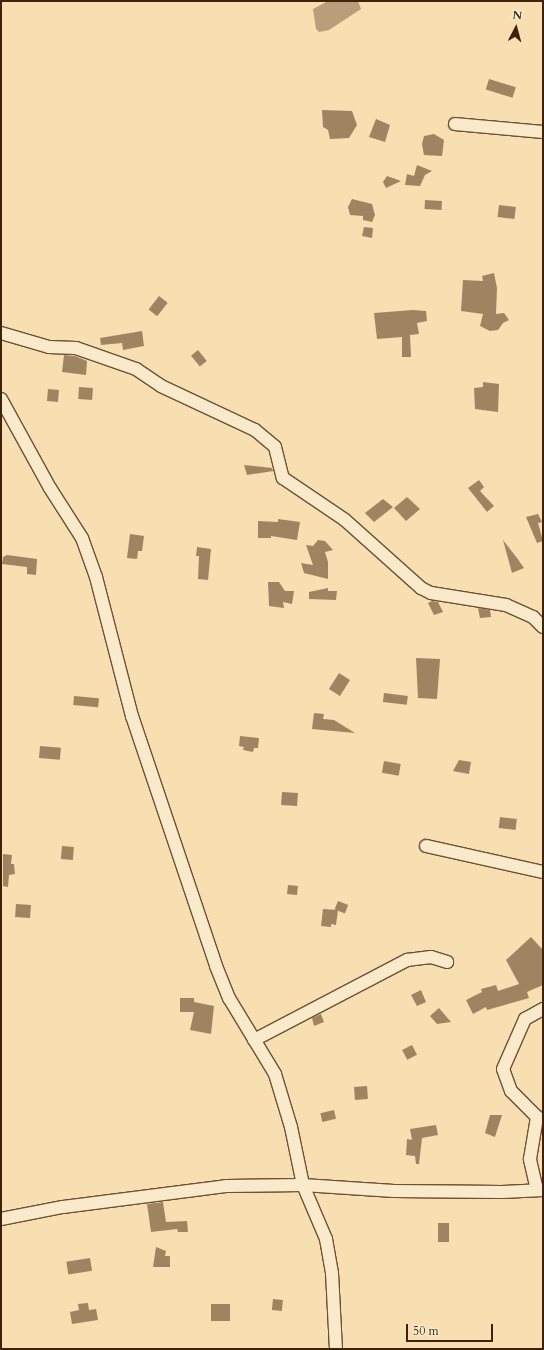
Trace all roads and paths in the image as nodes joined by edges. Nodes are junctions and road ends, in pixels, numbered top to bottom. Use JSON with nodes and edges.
{"nodes":[{"id":1,"x":455,"y":124,"type":"dead end"},
{"id":2,"x":543,"y":132,"type":"edge"},
{"id":3,"x":1,"y":333,"type":"edge"},
{"id":4,"x":1,"y":399,"type":"edge"},
{"id":5,"x":543,"y":627,"type":"edge"},
{"id":6,"x":426,"y":846,"type":"dead end"},
{"id":7,"x":543,"y":872,"type":"edge"},
{"id":8,"x":447,"y":962,"type":"dead end"},
{"id":9,"x":543,"y":1009,"type":"edge"},
{"id":10,"x":254,"y":1040,"type":"junction"},
{"id":11,"x":303,"y":1186,"type":"junction"},
{"id":12,"x":540,"y":1190,"type":"edge"},
{"id":13,"x":1,"y":1219,"type":"edge"},
{"id":14,"x":336,"y":1349,"type":"edge"}],
"edges":[{"from":1,"to":2,"type":"street"},
{"from":3,"to":5,"type":"street"},
{"from":4,"to":10,"type":"street"},
{"from":6,"to":7,"type":"street"},
{"from":8,"to":10,"type":"street"},
{"from":9,"to":12,"type":"street"},
{"from":10,"to":11,"type":"street"},
{"from":11,"to":12,"type":"street"},
{"from":11,"to":13,"type":"street"},
{"from":11,"to":14,"type":"street"}]}
